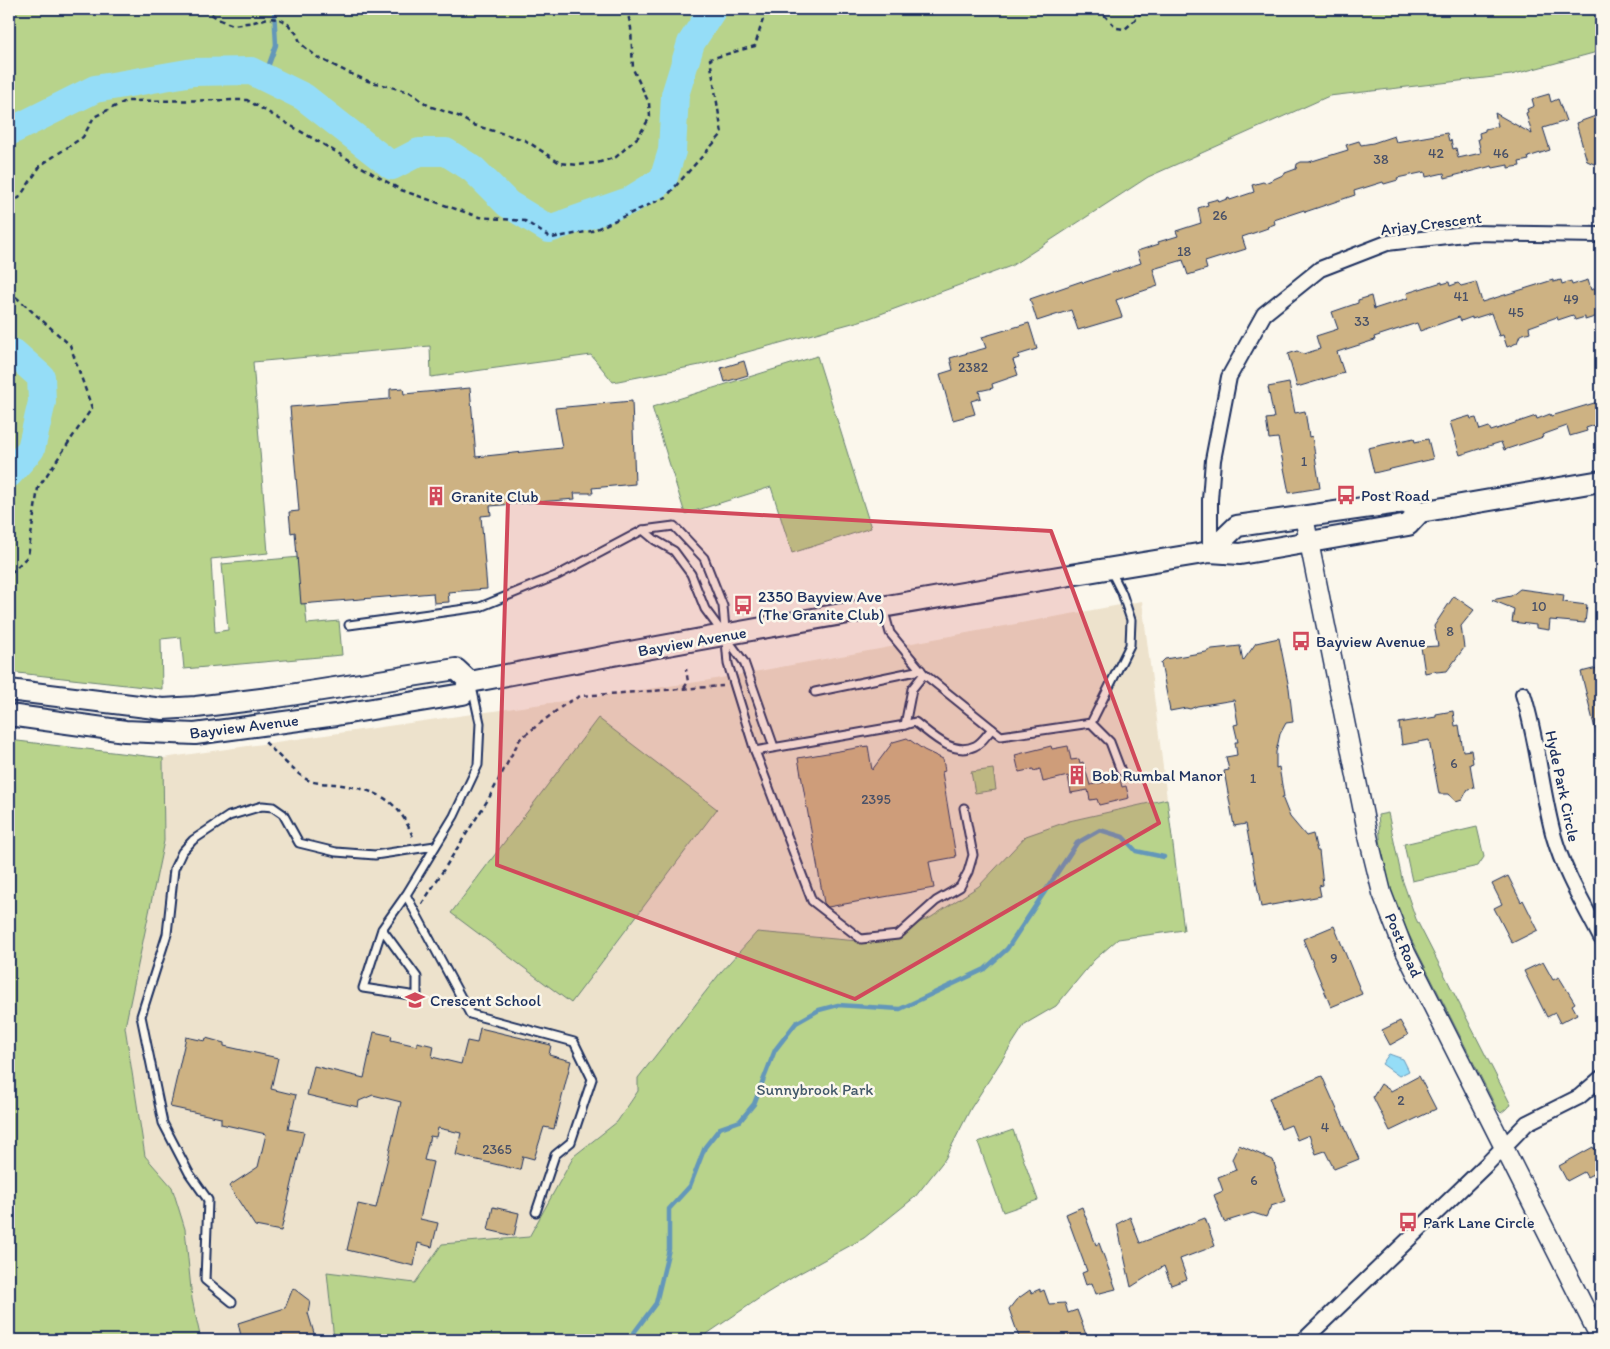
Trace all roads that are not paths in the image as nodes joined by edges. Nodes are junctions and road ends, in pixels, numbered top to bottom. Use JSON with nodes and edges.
{"nodes":[{"id":1,"x":1601,"y":235,"type":"edge"},
{"id":2,"x":1601,"y":481,"type":"edge"},
{"id":3,"x":1420,"y":512,"type":"junction"},
{"id":4,"x":1304,"y":517,"type":"junction"},
{"id":5,"x":643,"y":530,"type":"junction"},
{"id":6,"x":1309,"y":541,"type":"junction"},
{"id":7,"x":1210,"y":552,"type":"junction"},
{"id":8,"x":1110,"y":568,"type":"junction"},
{"id":9,"x":882,"y":606,"type":"junction"},
{"id":10,"x":349,"y":625,"type":"dead end"},
{"id":11,"x":725,"y":635,"type":"junction"},
{"id":12,"x":923,"y":672,"type":"junction"},
{"id":13,"x":470,"y":682,"type":"junction"},
{"id":14,"x":9,"y":690,"type":"edge"},
{"id":15,"x":815,"y":692,"type":"dead end"},
{"id":16,"x":1522,"y":694,"type":"dead end"},
{"id":17,"x":9,"y":716,"type":"edge"},
{"id":18,"x":1091,"y":723,"type":"junction"},
{"id":19,"x":905,"y":725,"type":"junction"},
{"id":20,"x":992,"y":729,"type":"junction"},
{"id":21,"x":774,"y":747,"type":"junction"},
{"id":22,"x":755,"y":751,"type":"junction"},
{"id":23,"x":1121,"y":771,"type":"dead end"},
{"id":24,"x":964,"y":808,"type":"dead end"},
{"id":25,"x":435,"y":846,"type":"junction"},
{"id":26,"x":406,"y":894,"type":"junction"},
{"id":27,"x":382,"y":930,"type":"junction"},
{"id":28,"x":1601,"y":938,"type":"edge"},
{"id":29,"x":1601,"y":1078,"type":"edge"},
{"id":30,"x":1503,"y":1147,"type":"junction"},
{"id":31,"x":536,"y":1212,"type":"dead end"},
{"id":32,"x":232,"y":1302,"type":"dead end"},
{"id":33,"x":1304,"y":1340,"type":"edge"},
{"id":34,"x":1601,"y":1340,"type":"edge"}],
"edges":[{"from":1,"to":7,"type":"street","name":"Arjay Crescent"},
{"from":2,"to":3,"type":"main road","name":"Bayview Avenue"},
{"from":3,"to":4,"type":"main road"},
{"from":3,"to":6,"type":"main road","name":"Bayview Avenue"},
{"from":4,"to":6,"type":"street","name":"Post Road"},
{"from":4,"to":7,"type":"main road"},
{"from":5,"to":10,"type":"lane"},
{"from":5,"to":11,"type":"lane"},
{"from":5,"to":11,"type":"lane"},
{"from":6,"to":7,"type":"main road","name":"Bayview Avenue"},
{"from":6,"to":30,"type":"street","name":"Post Road"},
{"from":7,"to":8,"type":"main road","name":"Bayview Avenue"},
{"from":8,"to":9,"type":"main road","name":"Bayview Avenue"},
{"from":8,"to":18,"type":"lane"},
{"from":9,"to":11,"type":"main road","name":"Bayview Avenue"},
{"from":9,"to":12,"type":"lane"},
{"from":11,"to":13,"type":"main road","name":"Bayview Avenue"},
{"from":11,"to":21,"type":"lane"},
{"from":11,"to":22,"type":"lane"},
{"from":12,"to":15,"type":"lane"},
{"from":12,"to":19,"type":"lane"},
{"from":12,"to":20,"type":"lane"},
{"from":13,"to":14,"type":"main road","name":"Bayview Avenue"},
{"from":13,"to":17,"type":"main road","name":"Bayview Avenue"},
{"from":13,"to":25,"type":"lane"},
{"from":16,"to":28,"type":"street","name":"Hyde Park Circle"},
{"from":18,"to":20,"type":"lane"},
{"from":18,"to":23,"type":"lane"},
{"from":19,"to":20,"type":"lane"},
{"from":19,"to":21,"type":"lane"},
{"from":21,"to":22,"type":"lane"},
{"from":22,"to":24,"type":"lane"},
{"from":25,"to":26,"type":"lane"},
{"from":25,"to":32,"type":"lane"},
{"from":26,"to":27,"type":"lane"},
{"from":26,"to":31,"type":"lane"},
{"from":27,"to":27,"type":"lane"},
{"from":29,"to":30,"type":"street"},
{"from":30,"to":33,"type":"street"},
{"from":30,"to":34,"type":"street","name":"Post Road"}]}
